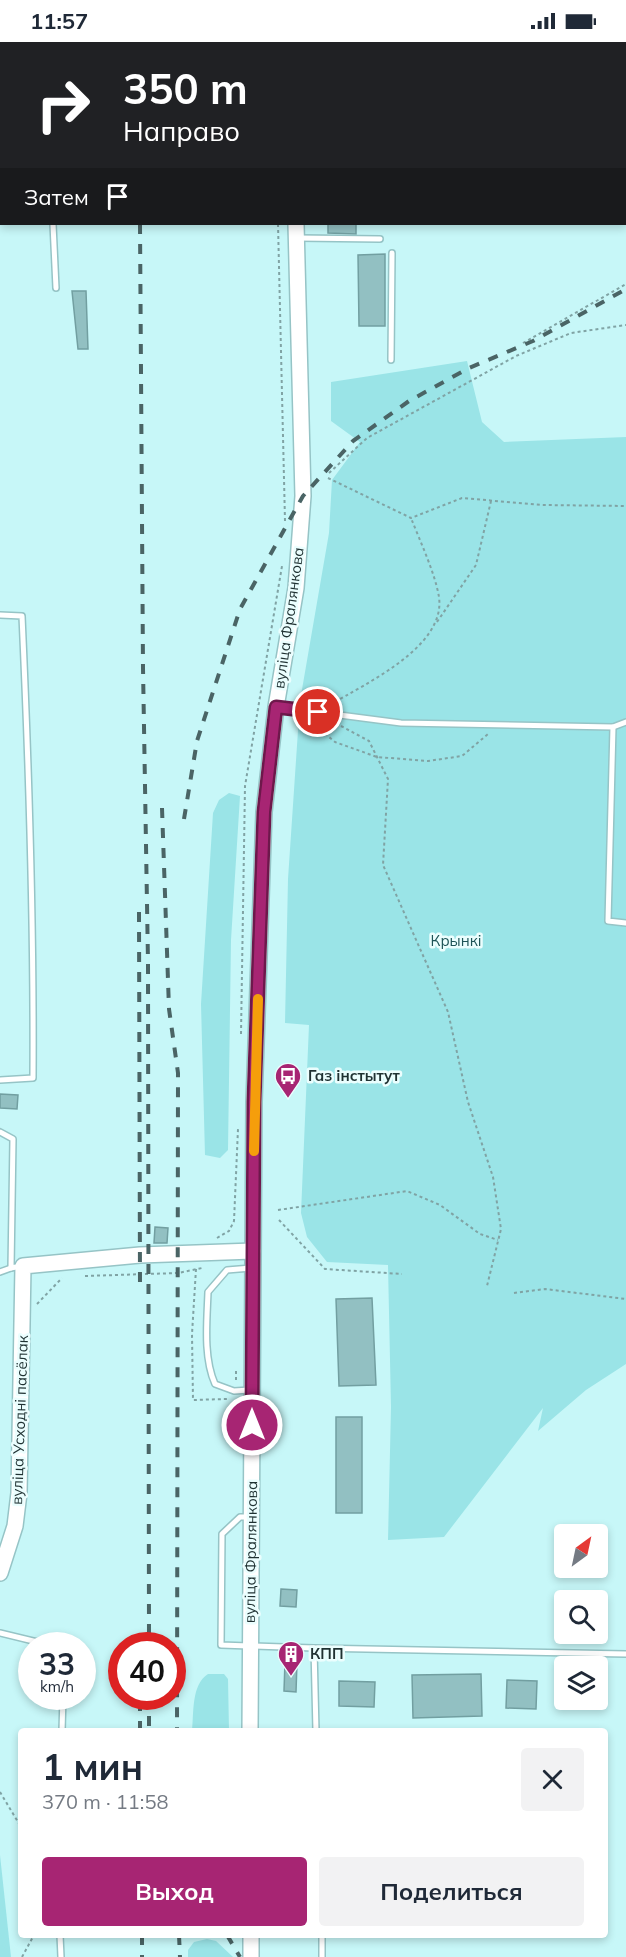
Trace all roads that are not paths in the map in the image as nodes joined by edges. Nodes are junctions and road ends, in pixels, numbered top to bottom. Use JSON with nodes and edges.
{"nodes":[{"id":1,"x":53,"y":225,"type":"edge"},
{"id":2,"x":296,"y":231,"type":"edge"},
{"id":3,"x":381,"y":239,"type":"dead end"},
{"id":4,"x":392,"y":253,"type":"dead end"},
{"id":5,"x":56,"y":288,"type":"dead end"},
{"id":6,"x":391,"y":360,"type":"dead end"},
{"id":7,"x":0,"y":615,"type":"edge"},
{"id":8,"x":276,"y":707,"type":"junction"},
{"id":9,"x":626,"y":722,"type":"edge"},
{"id":10,"x":613,"y":727,"type":"junction"},
{"id":11,"x":626,"y":923,"type":"edge"},
{"id":12,"x":0,"y":1080,"type":"edge"},
{"id":13,"x":0,"y":1132,"type":"edge"},
{"id":14,"x":253,"y":1251,"type":"junction"},
{"id":15,"x":17,"y":1267,"type":"junction"},
{"id":16,"x":253,"y":1268,"type":"junction"},
{"id":17,"x":0,"y":1272,"type":"edge"},
{"id":18,"x":252,"y":1390,"type":"junction"},
{"id":19,"x":251,"y":1516,"type":"junction"},
{"id":20,"x":0,"y":1573,"type":"edge"},
{"id":21,"x":0,"y":1633,"type":"edge"},
{"id":22,"x":18,"y":1637,"type":"edge"},
{"id":23,"x":250,"y":1647,"type":"junction"},
{"id":24,"x":314,"y":1648,"type":"junction"},
{"id":25,"x":626,"y":1654,"type":"edge"},
{"id":26,"x":63,"y":1710,"type":"edge"},
{"id":27,"x":62,"y":1728,"type":"edge"},
{"id":28,"x":250,"y":1728,"type":"edge"},
{"id":29,"x":316,"y":1728,"type":"edge"},
{"id":30,"x":60,"y":1938,"type":"edge"},
{"id":31,"x":251,"y":1938,"type":"edge"},
{"id":32,"x":322,"y":1938,"type":"edge"},
{"id":33,"x":61,"y":1957,"type":"edge"},
{"id":34,"x":251,"y":1957,"type":"edge"},
{"id":35,"x":322,"y":1957,"type":"edge"}],
"edges":[{"from":1,"to":5,"type":"lane"},
{"from":2,"to":3,"type":"lane"},
{"from":2,"to":8,"type":"main road","name":"вуліца Фралянкова"},
{"from":4,"to":6,"type":"lane"},
{"from":7,"to":12,"type":"lane"},
{"from":8,"to":10,"type":"lane"},
{"from":8,"to":14,"type":"main road","name":"вуліца Фралянкова"},
{"from":9,"to":10,"type":"lane"},
{"from":10,"to":11,"type":"lane"},
{"from":13,"to":15,"type":"lane"},
{"from":14,"to":15,"type":"main road"},
{"from":14,"to":16,"type":"main road","name":"вуліца Фралянкова"},
{"from":15,"to":17,"type":"lane"},
{"from":15,"to":20,"type":"main road","name":"вуліца Усходні пасёлак"},
{"from":16,"to":18,"type":"main road","name":"вуліца Фралянкова"},
{"from":16,"to":18,"type":"lane"},
{"from":18,"to":19,"type":"main road","name":"вуліца Фралянкова"},
{"from":19,"to":23,"type":"main road","name":"вуліца Фралянкова"},
{"from":19,"to":23,"type":"lane"},
{"from":21,"to":22,"type":"lane"},
{"from":23,"to":24,"type":"lane"},
{"from":23,"to":28,"type":"main road","name":"вуліца Фралянкова"},
{"from":24,"to":25,"type":"lane"},
{"from":24,"to":29,"type":"lane"},
{"from":26,"to":27,"type":"lane"},
{"from":30,"to":33,"type":"lane"},
{"from":31,"to":34,"type":"main road"},
{"from":32,"to":35,"type":"lane"}]}
